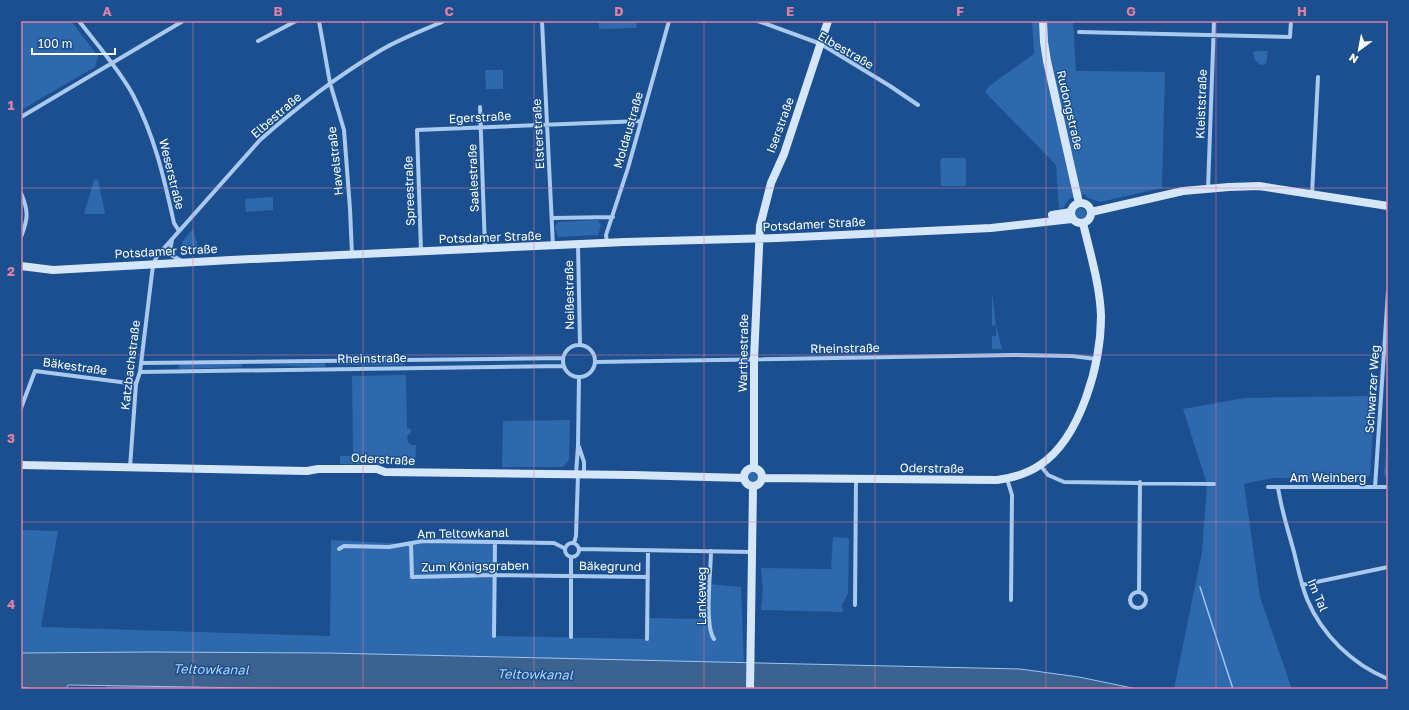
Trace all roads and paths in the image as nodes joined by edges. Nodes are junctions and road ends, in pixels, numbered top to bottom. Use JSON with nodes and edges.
{"nodes":[{"id":1,"x":79,"y":21,"type":"edge"},
{"id":2,"x":183,"y":21,"type":"edge"},
{"id":3,"x":296,"y":21,"type":"edge"},
{"id":4,"x":319,"y":21,"type":"edge"},
{"id":5,"x":444,"y":21,"type":"edge"},
{"id":6,"x":542,"y":21,"type":"edge"},
{"id":7,"x":669,"y":21,"type":"edge"},
{"id":8,"x":758,"y":21,"type":"edge"},
{"id":9,"x":828,"y":21,"type":"edge"},
{"id":10,"x":1043,"y":21,"type":"edge"},
{"id":11,"x":1214,"y":21,"type":"edge"},
{"id":12,"x":1291,"y":21,"type":"edge"},
{"id":13,"x":1079,"y":32,"type":"dead end"},
{"id":14,"x":1213,"y":35,"type":"junction"},
{"id":15,"x":258,"y":41,"type":"dead end"},
{"id":16,"x":821,"y":44,"type":"junction"},
{"id":17,"x":111,"y":64,"type":"junction"},
{"id":18,"x":1318,"y":77,"type":"dead end"},
{"id":19,"x":330,"y":83,"type":"junction"},
{"id":20,"x":918,"y":105,"type":"dead end"},
{"id":21,"x":480,"y":107,"type":"dead end"},
{"id":22,"x":21,"y":117,"type":"edge"},
{"id":23,"x":641,"y":121,"type":"junction"},
{"id":24,"x":547,"y":124,"type":"junction"},
{"id":25,"x":481,"y":128,"type":"junction"},
{"id":26,"x":417,"y":130,"type":"joint"},
{"id":27,"x":1208,"y":189,"type":"junction"},
{"id":28,"x":21,"y":193,"type":"edge"},
{"id":29,"x":1312,"y":194,"type":"junction"},
{"id":30,"x":1079,"y":203,"type":"junction"},
{"id":31,"x":1388,"y":206,"type":"edge"},
{"id":32,"x":1091,"y":212,"type":"junction"},
{"id":33,"x":1071,"y":215,"type":"junction"},
{"id":34,"x":612,"y":217,"type":"junction"},
{"id":35,"x":552,"y":218,"type":"junction"},
{"id":36,"x":1083,"y":223,"type":"junction"},
{"id":37,"x":179,"y":231,"type":"junction"},
{"id":38,"x":21,"y":237,"type":"edge"},
{"id":39,"x":173,"y":238,"type":"junction"},
{"id":40,"x":758,"y":239,"type":"junction"},
{"id":41,"x":607,"y":243,"type":"junction"},
{"id":42,"x":578,"y":244,"type":"junction"},
{"id":43,"x":553,"y":246,"type":"junction"},
{"id":44,"x":485,"y":249,"type":"junction"},
{"id":45,"x":421,"y":251,"type":"junction"},
{"id":46,"x":352,"y":254,"type":"junction"},
{"id":47,"x":186,"y":262,"type":"junction"},
{"id":48,"x":153,"y":264,"type":"junction"},
{"id":49,"x":21,"y":266,"type":"edge"},
{"id":50,"x":1388,"y":292,"type":"edge"},
{"id":51,"x":580,"y":345,"type":"junction"},
{"id":52,"x":496,"y":358,"type":"junction"},
{"id":53,"x":563,"y":358,"type":"junction"},
{"id":54,"x":414,"y":359,"type":"junction"},
{"id":55,"x":754,"y":359,"type":"junction"},
{"id":56,"x":1096,"y":359,"type":"junction"},
{"id":57,"x":331,"y":360,"type":"junction"},
{"id":58,"x":250,"y":361,"type":"junction"},
{"id":59,"x":176,"y":362,"type":"junction"},
{"id":60,"x":595,"y":362,"type":"junction"},
{"id":61,"x":141,"y":363,"type":"junction"},
{"id":62,"x":564,"y":366,"type":"junction"},
{"id":63,"x":496,"y":367,"type":"junction"},
{"id":64,"x":414,"y":368,"type":"junction"},
{"id":65,"x":331,"y":369,"type":"junction"},
{"id":66,"x":176,"y":370,"type":"junction"},
{"id":67,"x":250,"y":370,"type":"junction"},
{"id":68,"x":140,"y":372,"type":"junction"},
{"id":69,"x":579,"y":377,"type":"junction"},
{"id":70,"x":136,"y":384,"type":"junction"},
{"id":71,"x":21,"y":408,"type":"edge"},
{"id":72,"x":578,"y":446,"type":"junction"},
{"id":73,"x":1040,"y":465,"type":"junction"},
{"id":74,"x":21,"y":466,"type":"edge"},
{"id":75,"x":130,"y":468,"type":"junction"},
{"id":76,"x":754,"y":468,"type":"junction"},
{"id":77,"x":579,"y":474,"type":"junction"},
{"id":78,"x":744,"y":478,"type":"junction"},
{"id":79,"x":763,"y":478,"type":"junction"},
{"id":80,"x":856,"y":479,"type":"junction"},
{"id":81,"x":1007,"y":479,"type":"junction"},
{"id":82,"x":1140,"y":482,"type":"junction"},
{"id":83,"x":1214,"y":484,"type":"dead end"},
{"id":84,"x":1278,"y":486,"type":"junction"},
{"id":85,"x":753,"y":487,"type":"junction"},
{"id":86,"x":1268,"y":487,"type":"dead end"},
{"id":87,"x":1375,"y":487,"type":"junction"},
{"id":88,"x":1388,"y":487,"type":"edge"},
{"id":89,"x":495,"y":542,"type":"junction"},
{"id":90,"x":574,"y":543,"type":"junction"},
{"id":91,"x":411,"y":544,"type":"junction"},
{"id":92,"x":564,"y":548,"type":"junction"},
{"id":93,"x":339,"y":549,"type":"dead end"},
{"id":94,"x":579,"y":549,"type":"junction"},
{"id":95,"x":648,"y":551,"type":"junction"},
{"id":96,"x":711,"y":551,"type":"junction"},
{"id":97,"x":752,"y":552,"type":"junction"},
{"id":98,"x":571,"y":557,"type":"junction"},
{"id":99,"x":1388,"y":568,"type":"edge"},
{"id":100,"x":494,"y":575,"type":"junction"},
{"id":101,"x":571,"y":575,"type":"junction"},
{"id":102,"x":648,"y":577,"type":"junction"},
{"id":103,"x":1302,"y":585,"type":"junction"},
{"id":104,"x":1139,"y":592,"type":"junction"},
{"id":105,"x":1011,"y":600,"type":"dead end"},
{"id":106,"x":855,"y":605,"type":"dead end"},
{"id":107,"x":494,"y":636,"type":"dead end"},
{"id":108,"x":571,"y":637,"type":"dead end"},
{"id":109,"x":647,"y":639,"type":"dead end"},
{"id":110,"x":714,"y":640,"type":"dead end"},
{"id":111,"x":1388,"y":679,"type":"edge"},
{"id":112,"x":750,"y":689,"type":"edge"}],
"edges":[{"from":1,"to":17,"type":"street","name":"Weserstraße"},
{"from":2,"to":17,"type":"street"},
{"from":3,"to":15,"type":"street"},
{"from":4,"to":19,"type":"street","name":"Havelstraße"},
{"from":5,"to":19,"type":"street","name":"Elbestraße"},
{"from":6,"to":24,"type":"street","name":"Elsterstraße"},
{"from":7,"to":23,"type":"street","name":"Moldaustraße"},
{"from":8,"to":16,"type":"street","name":"Elbestraße"},
{"from":9,"to":16,"type":"street","name":"Iserstraße"},
{"from":10,"to":30,"type":"street","name":"Rudongstraße"},
{"from":11,"to":14,"type":"street","name":"Kleiststraße"},
{"from":12,"to":14,"type":"street"},
{"from":13,"to":14,"type":"street"},
{"from":14,"to":27,"type":"street","name":"Kleiststraße"},
{"from":16,"to":20,"type":"street","name":"Elbestraße"},
{"from":16,"to":40,"type":"street","name":"Iserstraße"},
{"from":17,"to":22,"type":"street"},
{"from":17,"to":37,"type":"street","name":"Weserstraße"},
{"from":18,"to":29,"type":"street"},
{"from":19,"to":37,"type":"street","name":"Elbestraße"},
{"from":19,"to":46,"type":"street","name":"Havelstraße"},
{"from":21,"to":25,"type":"street","name":"Saalestraße"},
{"from":23,"to":24,"type":"street","name":"Egerstraße"},
{"from":23,"to":34,"type":"street","name":"Moldaustraße"},
{"from":24,"to":25,"type":"street","name":"Egerstraße"},
{"from":24,"to":35,"type":"street","name":"Elsterstraße"},
{"from":25,"to":26,"type":"street","name":"Egerstraße"},
{"from":25,"to":44,"type":"street","name":"Saalestraße"},
{"from":26,"to":45,"type":"street","name":"Spreestraße"},
{"from":27,"to":29,"type":"street"},
{"from":27,"to":32,"type":"street"},
{"from":28,"to":38,"type":"street"},
{"from":29,"to":31,"type":"street"},
{"from":30,"to":32,"type":"street"},
{"from":30,"to":33,"type":"street"},
{"from":32,"to":36,"type":"street"},
{"from":33,"to":36,"type":"street","name":"Potsdamer Straße"},
{"from":33,"to":40,"type":"street","name":"Potsdamer Straße"},
{"from":34,"to":35,"type":"street"},
{"from":34,"to":41,"type":"street","name":"Moldaustraße"},
{"from":35,"to":43,"type":"street","name":"Elsterstraße"},
{"from":36,"to":56,"type":"street","name":"Oderstraße"},
{"from":37,"to":39,"type":"street","name":"Elbestraße"},
{"from":39,"to":47,"type":"street"},
{"from":39,"to":48,"type":"street","name":"Elbestraße"},
{"from":40,"to":41,"type":"street","name":"Potsdamer Straße"},
{"from":40,"to":55,"type":"street","name":"Warthestraße"},
{"from":41,"to":42,"type":"street","name":"Potsdamer Straße"},
{"from":42,"to":43,"type":"street","name":"Potsdamer Straße"},
{"from":42,"to":51,"type":"street","name":"Neißestraße"},
{"from":43,"to":44,"type":"street","name":"Potsdamer Straße"},
{"from":44,"to":45,"type":"street","name":"Potsdamer Straße"},
{"from":45,"to":46,"type":"street","name":"Potsdamer Straße"},
{"from":46,"to":47,"type":"street","name":"Potsdamer Straße"},
{"from":47,"to":48,"type":"street","name":"Potsdamer Straße"},
{"from":48,"to":49,"type":"street","name":"Potsdamer Straße"},
{"from":48,"to":61,"type":"street","name":"Katzbachstraße"},
{"from":50,"to":87,"type":"street","name":"Schwarzer Weg"},
{"from":51,"to":53,"type":"street"},
{"from":51,"to":60,"type":"street"},
{"from":52,"to":53,"type":"street","name":"Rheinstraße"},
{"from":52,"to":54,"type":"street","name":"Rheinstraße"},
{"from":52,"to":63,"type":"street"},
{"from":53,"to":62,"type":"street"},
{"from":54,"to":57,"type":"street","name":"Rheinstraße"},
{"from":54,"to":64,"type":"street","name":"Rheinstraße"},
{"from":55,"to":56,"type":"street","name":"Rheinstraße"},
{"from":55,"to":60,"type":"street","name":"Rheinstraße"},
{"from":55,"to":76,"type":"street","name":"Warthestraße"},
{"from":56,"to":73,"type":"street","name":"Oderstraße"},
{"from":57,"to":58,"type":"street","name":"Rheinstraße"},
{"from":57,"to":65,"type":"street","name":"Rheinstraße"},
{"from":58,"to":59,"type":"street","name":"Rheinstraße"},
{"from":58,"to":67,"type":"street"},
{"from":59,"to":61,"type":"street","name":"Rheinstraße"},
{"from":59,"to":66,"type":"street"},
{"from":60,"to":69,"type":"street"},
{"from":61,"to":68,"type":"street","name":"Katzbachstraße"},
{"from":62,"to":63,"type":"street","name":"Rheinstraße"},
{"from":62,"to":69,"type":"street"},
{"from":63,"to":64,"type":"street","name":"Rheinstraße"},
{"from":64,"to":65,"type":"street","name":"Rheinstraße"},
{"from":65,"to":67,"type":"street","name":"Rheinstraße"},
{"from":66,"to":67,"type":"street","name":"Rheinstraße"},
{"from":66,"to":68,"type":"street","name":"Rheinstraße"},
{"from":68,"to":70,"type":"street","name":"Katzbachstraße"},
{"from":69,"to":72,"type":"street"},
{"from":70,"to":71,"type":"street","name":"Bäkestraße"},
{"from":70,"to":75,"type":"street","name":"Katzbachstraße"},
{"from":72,"to":77,"type":"street"},
{"from":72,"to":77,"type":"street"},
{"from":73,"to":81,"type":"street","name":"Oderstraße"},
{"from":73,"to":82,"type":"street"},
{"from":74,"to":75,"type":"street","name":"Oderstraße"},
{"from":75,"to":77,"type":"street","name":"Oderstraße"},
{"from":76,"to":78,"type":"street"},
{"from":76,"to":79,"type":"street"},
{"from":77,"to":78,"type":"street","name":"Oderstraße"},
{"from":77,"to":90,"type":"street"},
{"from":78,"to":85,"type":"street"},
{"from":79,"to":80,"type":"street","name":"Oderstraße"},
{"from":79,"to":85,"type":"street"},
{"from":80,"to":81,"type":"street","name":"Oderstraße"},
{"from":80,"to":106,"type":"street"},
{"from":81,"to":105,"type":"street"},
{"from":82,"to":83,"type":"street"},
{"from":82,"to":104,"type":"street"},
{"from":84,"to":86,"type":"street","name":"Am Weinberg"},
{"from":84,"to":87,"type":"street","name":"Am Weinberg"},
{"from":84,"to":103,"type":"street","name":"Im Tal"},
{"from":85,"to":97,"type":"street"},
{"from":87,"to":88,"type":"street","name":"Am Weinberg"},
{"from":89,"to":91,"type":"street","name":"Am Teltowkanal"},
{"from":89,"to":92,"type":"street","name":"Am Teltowkanal"},
{"from":89,"to":100,"type":"street"},
{"from":90,"to":92,"type":"street"},
{"from":90,"to":94,"type":"street"},
{"from":91,"to":93,"type":"street","name":"Am Teltowkanal"},
{"from":91,"to":100,"type":"street","name":"Zum Königsgraben"},
{"from":92,"to":98,"type":"street"},
{"from":94,"to":95,"type":"street"},
{"from":94,"to":98,"type":"street"},
{"from":95,"to":96,"type":"street"},
{"from":95,"to":102,"type":"street","name":"Bäkegrund"},
{"from":96,"to":97,"type":"street"},
{"from":96,"to":110,"type":"street","name":"Lankeweg"},
{"from":97,"to":112,"type":"street"},
{"from":98,"to":101,"type":"street"},
{"from":99,"to":103,"type":"street"},
{"from":100,"to":101,"type":"street","name":"Zum Königsgraben"},
{"from":100,"to":107,"type":"street"},
{"from":101,"to":102,"type":"street","name":"Bäkegrund"},
{"from":101,"to":108,"type":"street"},
{"from":102,"to":109,"type":"street","name":"Bäkegrund"},
{"from":103,"to":111,"type":"street","name":"Im Tal"},
{"from":104,"to":104,"type":"street"}]}
